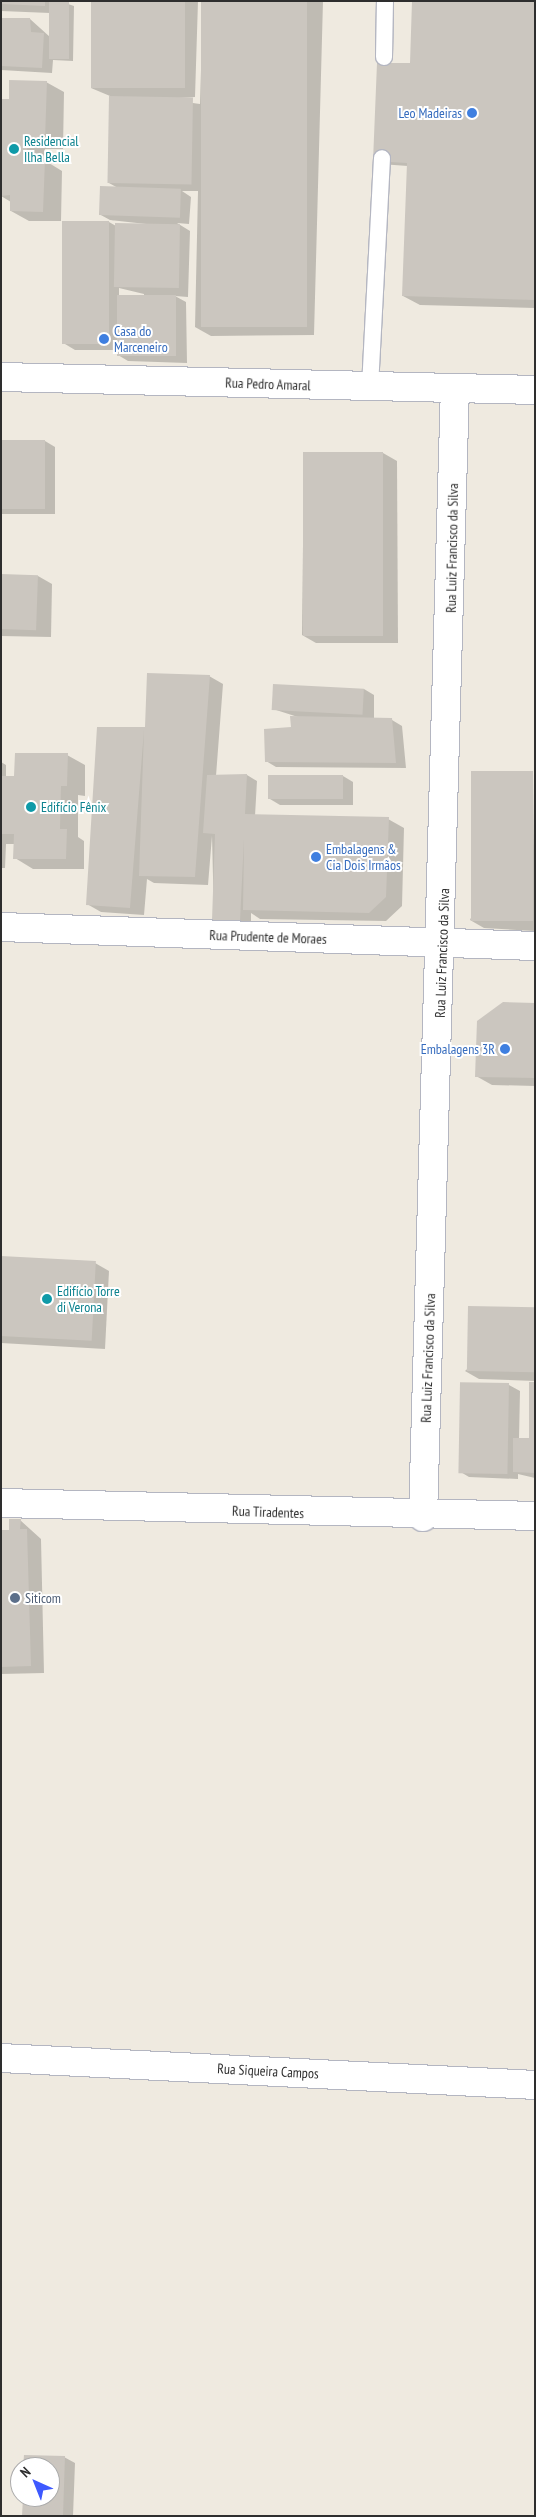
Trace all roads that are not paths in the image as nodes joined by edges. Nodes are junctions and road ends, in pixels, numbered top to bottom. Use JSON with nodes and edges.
{"nodes":[{"id":1,"x":385,"y":1,"type":"edge"},
{"id":2,"x":384,"y":57,"type":"dead end"},
{"id":3,"x":382,"y":158,"type":"dead end"},
{"id":4,"x":1,"y":377,"type":"edge"},
{"id":5,"x":370,"y":387,"type":"junction"},
{"id":6,"x":455,"y":388,"type":"junction"},
{"id":7,"x":535,"y":390,"type":"edge"},
{"id":8,"x":1,"y":927,"type":"edge"},
{"id":9,"x":442,"y":943,"type":"junction"},
{"id":10,"x":535,"y":946,"type":"edge"},
{"id":11,"x":1,"y":1503,"type":"edge"},
{"id":12,"x":535,"y":1516,"type":"edge"},
{"id":13,"x":423,"y":1517,"type":"junction"},
{"id":14,"x":1,"y":2058,"type":"edge"},
{"id":15,"x":535,"y":2084,"type":"edge"}],
"edges":[{"from":1,"to":2,"type":"lane"},
{"from":3,"to":5,"type":"lane"},
{"from":4,"to":5,"type":"street","name":"Rua Pedro Amaral"},
{"from":5,"to":6,"type":"street","name":"Rua Pedro Amaral"},
{"from":6,"to":7,"type":"street","name":"Rua Pedro Amaral"},
{"from":6,"to":9,"type":"street","name":"Rua Luiz Francisco da Silva"},
{"from":8,"to":9,"type":"street","name":"Rua Prudente de Moraes"},
{"from":9,"to":10,"type":"street","name":"Rua Prudente de Moraes"},
{"from":9,"to":13,"type":"street","name":"Rua Luiz Francisco da Silva"},
{"from":11,"to":13,"type":"street","name":"Rua Tiradentes"},
{"from":12,"to":13,"type":"street","name":"Rua Tiradentes"},
{"from":14,"to":15,"type":"street","name":"Rua Siqueira Campos"}]}
